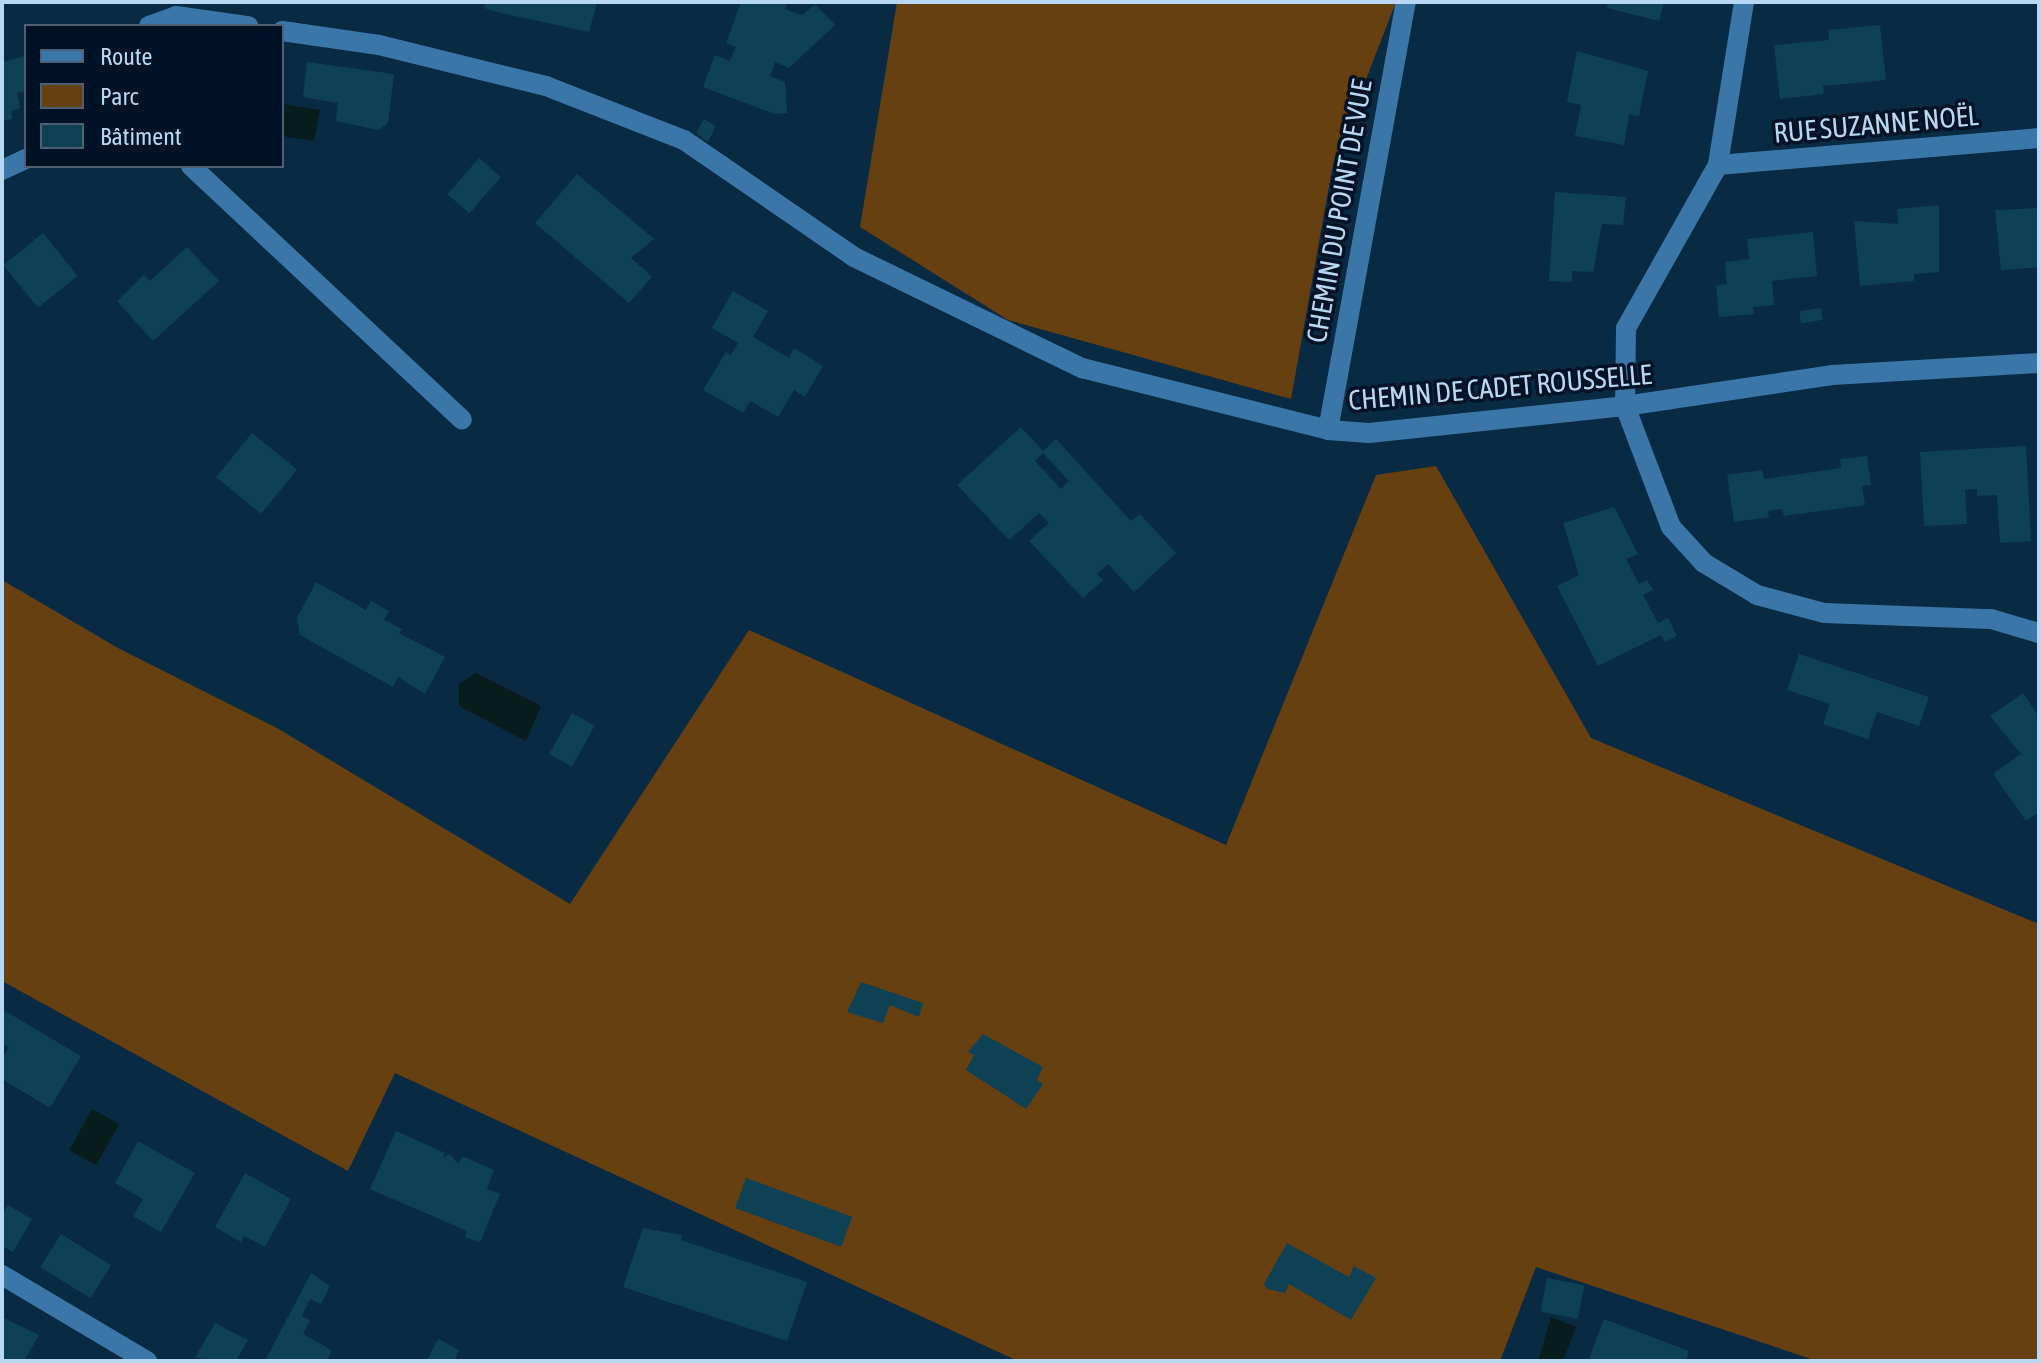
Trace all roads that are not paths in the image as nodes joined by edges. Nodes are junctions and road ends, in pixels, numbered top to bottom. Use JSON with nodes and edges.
{"nodes":[{"id":1,"x":1406,"y":2,"type":"edge"},
{"id":2,"x":1744,"y":2,"type":"edge"},
{"id":3,"x":154,"y":24,"type":"edge"},
{"id":4,"x":234,"y":24,"type":"edge"},
{"id":5,"x":284,"y":31,"type":"edge"},
{"id":6,"x":2039,"y":138,"type":"edge"},
{"id":7,"x":24,"y":160,"type":"edge"},
{"id":8,"x":1718,"y":165,"type":"junction"},
{"id":9,"x":193,"y":168,"type":"edge"},
{"id":10,"x":2,"y":170,"type":"edge"},
{"id":11,"x":2039,"y":363,"type":"edge"},
{"id":12,"x":1625,"y":406,"type":"junction"},
{"id":13,"x":462,"y":420,"type":"dead end"},
{"id":14,"x":1328,"y":430,"type":"junction"},
{"id":15,"x":2039,"y":633,"type":"edge"},
{"id":16,"x":2,"y":1275,"type":"edge"},
{"id":17,"x":147,"y":1361,"type":"edge"}],
"edges":[{"from":1,"to":14,"type":"street","name":"CHEMIN DU POINT DE VUE"},
{"from":2,"to":8,"type":"street"},
{"from":3,"to":4,"type":"street"},
{"from":5,"to":14,"type":"street","name":"CHEMIN DE CADET ROUSSELLE"},
{"from":6,"to":8,"type":"street","name":"RUE SUZANNE NOËL"},
{"from":7,"to":10,"type":"street"},
{"from":8,"to":12,"type":"street"},
{"from":9,"to":13,"type":"street"},
{"from":11,"to":12,"type":"street","name":"CHEMIN DE CADET ROUSSELLE"},
{"from":12,"to":14,"type":"street","name":"CHEMIN DE CADET ROUSSELLE"},
{"from":12,"to":15,"type":"street"},
{"from":16,"to":17,"type":"street"}]}
